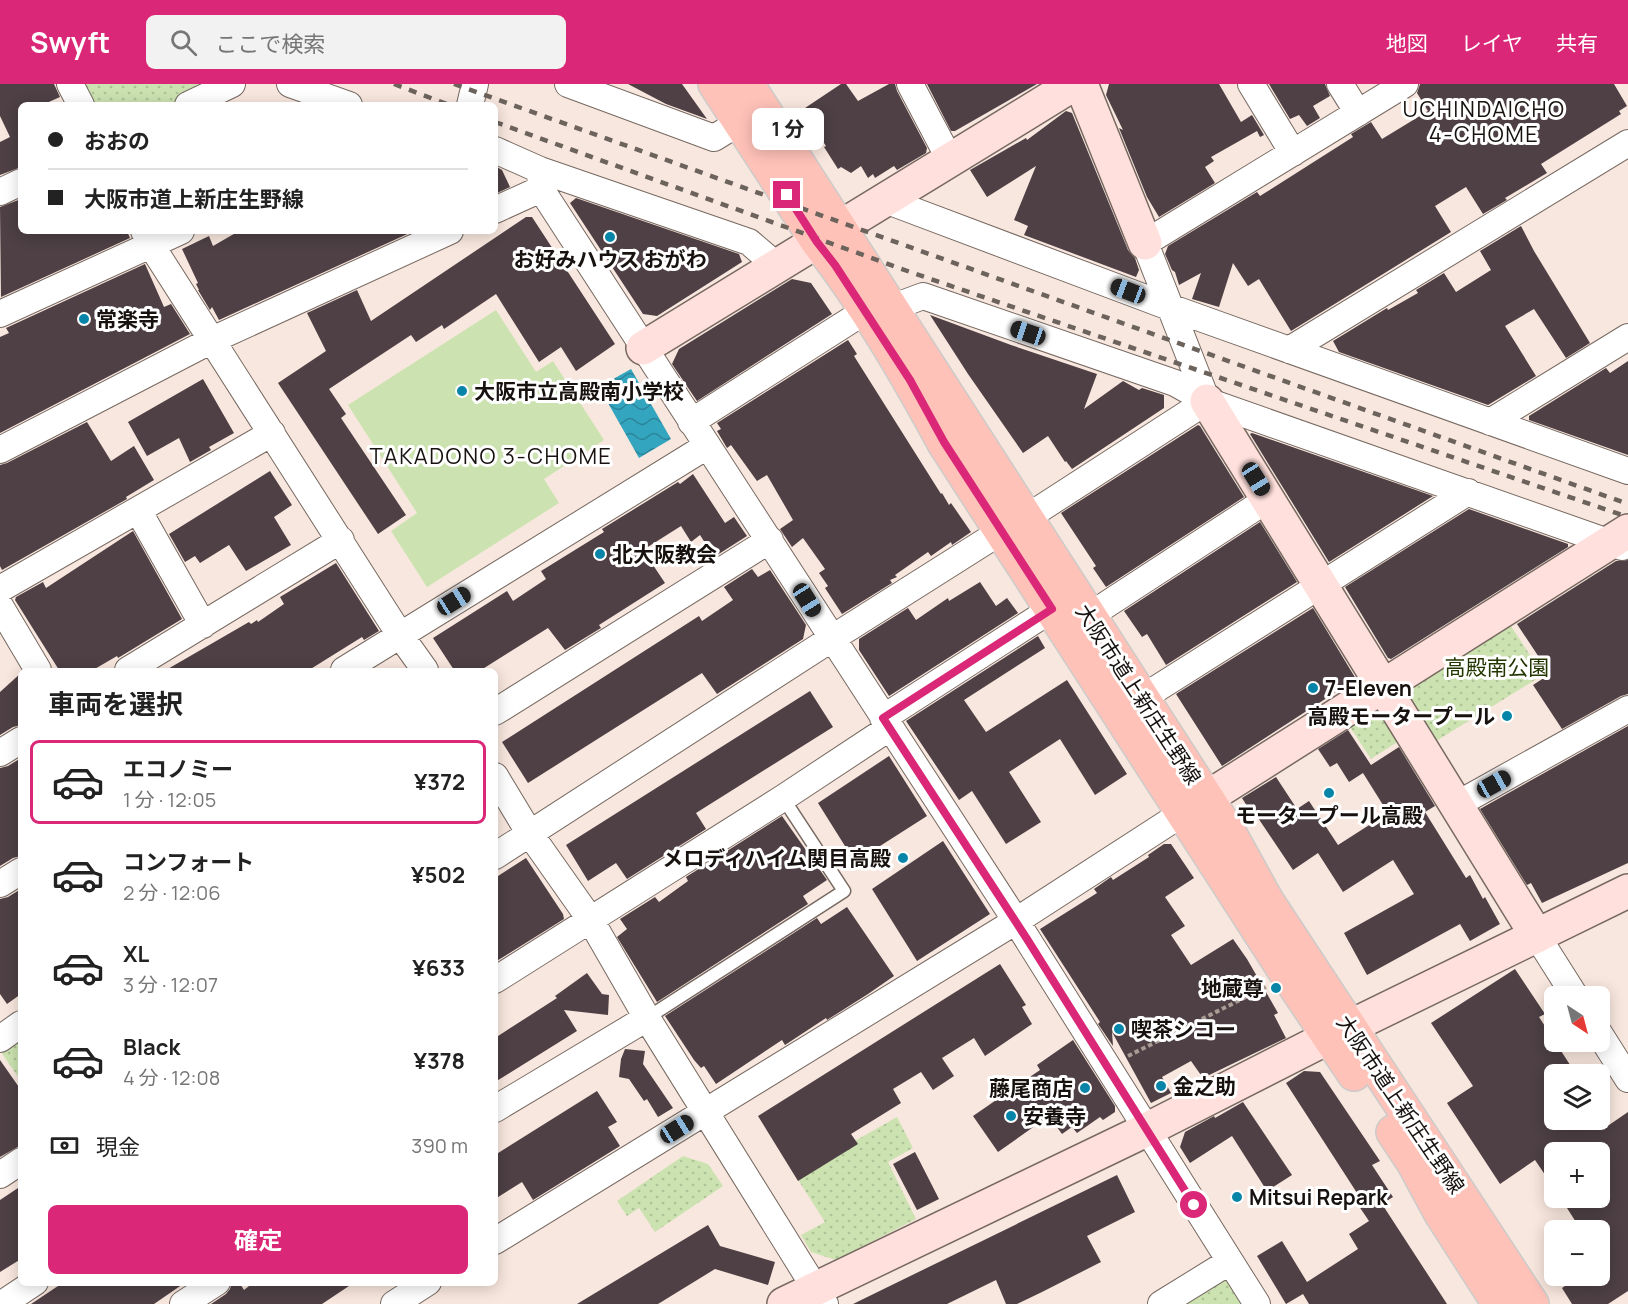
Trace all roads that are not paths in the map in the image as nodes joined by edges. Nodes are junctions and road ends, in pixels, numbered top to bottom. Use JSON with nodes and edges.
{"nodes":[{"id":1,"x":70,"y":84,"type":"edge"},
{"id":2,"x":232,"y":84,"type":"edge"},
{"id":3,"x":290,"y":84,"type":"edge"},
{"id":4,"x":475,"y":84,"type":"edge"},
{"id":5,"x":568,"y":84,"type":"edge"},
{"id":6,"x":715,"y":84,"type":"edge"},
{"id":7,"x":747,"y":84,"type":"edge"},
{"id":8,"x":910,"y":84,"type":"edge"},
{"id":9,"x":1074,"y":84,"type":"edge"},
{"id":10,"x":1081,"y":84,"type":"edge"},
{"id":11,"x":1251,"y":84,"type":"edge"},
{"id":12,"x":1340,"y":84,"type":"edge"},
{"id":13,"x":1405,"y":84,"type":"edge"},
{"id":14,"x":79,"y":102,"type":"edge"},
{"id":15,"x":194,"y":102,"type":"edge"},
{"id":16,"x":341,"y":102,"type":"edge"},
{"id":17,"x":471,"y":102,"type":"edge"},
{"id":18,"x":1358,"y":113,"type":"junction"},
{"id":19,"x":740,"y":122,"type":"junction"},
{"id":20,"x":1628,"y":143,"type":"edge"},
{"id":21,"x":498,"y":152,"type":"edge"},
{"id":22,"x":1293,"y":153,"type":"junction"},
{"id":23,"x":950,"y":160,"type":"junction"},
{"id":24,"x":540,"y":180,"type":"junction"},
{"id":25,"x":18,"y":183,"type":"edge"},
{"id":26,"x":0,"y":192,"type":"edge"},
{"id":27,"x":885,"y":200,"type":"junction"},
{"id":28,"x":498,"y":208,"type":"edge"},
{"id":29,"x":166,"y":234,"type":"edge"},
{"id":30,"x":443,"y":234,"type":"edge"},
{"id":31,"x":828,"y":235,"type":"junction"},
{"id":32,"x":147,"y":238,"type":"edge"},
{"id":33,"x":1145,"y":243,"type":"junction"},
{"id":34,"x":777,"y":266,"type":"junction"},
{"id":35,"x":1172,"y":308,"type":"junction"},
{"id":36,"x":878,"y":309,"type":"junction"},
{"id":37,"x":0,"y":314,"type":"edge"},
{"id":38,"x":1628,"y":337,"type":"edge"},
{"id":39,"x":212,"y":340,"type":"junction"},
{"id":40,"x":643,"y":348,"type":"junction"},
{"id":41,"x":1289,"y":350,"type":"junction"},
{"id":42,"x":1208,"y":401,"type":"junction"},
{"id":43,"x":691,"y":422,"type":"junction"},
{"id":44,"x":1490,"y":422,"type":"junction"},
{"id":45,"x":272,"y":432,"type":"junction"},
{"id":46,"x":706,"y":446,"type":"junction"},
{"id":47,"x":0,"y":450,"type":"edge"},
{"id":48,"x":1628,"y":471,"type":"edge"},
{"id":49,"x":1468,"y":492,"type":"junction"},
{"id":50,"x":1268,"y":499,"type":"junction"},
{"id":51,"x":138,"y":510,"type":"junction"},
{"id":52,"x":1014,"y":525,"type":"junction"},
{"id":53,"x":341,"y":540,"type":"junction"},
{"id":54,"x":770,"y":540,"type":"junction"},
{"id":55,"x":1622,"y":541,"type":"edge"},
{"id":56,"x":1321,"y":585,"type":"junction"},
{"id":57,"x":0,"y":589,"type":"edge"},
{"id":58,"x":0,"y":606,"type":"edge"},
{"id":59,"x":1052,"y":609,"type":"junction"},
{"id":60,"x":1089,"y":616,"type":"junction"},
{"id":61,"x":203,"y":625,"type":"junction"},
{"id":62,"x":400,"y":635,"type":"junction"},
{"id":63,"x":831,"y":639,"type":"junction"},
{"id":64,"x":37,"y":668,"type":"edge"},
{"id":65,"x":131,"y":668,"type":"edge"},
{"id":66,"x":347,"y":668,"type":"edge"},
{"id":67,"x":424,"y":668,"type":"edge"},
{"id":68,"x":1383,"y":686,"type":"junction"},
{"id":69,"x":1142,"y":698,"type":"junction"},
{"id":70,"x":1628,"y":709,"type":"edge"},
{"id":71,"x":498,"y":710,"type":"edge"},
{"id":72,"x":886,"y":723,"type":"junction"},
{"id":73,"x":18,"y":742,"type":"edge"},
{"id":74,"x":0,"y":753,"type":"edge"},
{"id":75,"x":498,"y":781,"type":"edge"},
{"id":76,"x":783,"y":798,"type":"junction"},
{"id":77,"x":1456,"y":805,"type":"junction"},
{"id":78,"x":1195,"y":806,"type":"junction"},
{"id":79,"x":530,"y":834,"type":"junction"},
{"id":80,"x":498,"y":854,"type":"edge"},
{"id":81,"x":18,"y":873,"type":"edge"},
{"id":82,"x":0,"y":884,"type":"edge"},
{"id":83,"x":1628,"y":891,"type":"edge"},
{"id":84,"x":590,"y":919,"type":"junction"},
{"id":85,"x":1016,"y":921,"type":"junction"},
{"id":86,"x":1537,"y":936,"type":"junction"},
{"id":87,"x":498,"y":978,"type":"edge"},
{"id":88,"x":1569,"y":986,"type":"edge"},
{"id":89,"x":647,"y":1018,"type":"junction"},
{"id":90,"x":18,"y":1026,"type":"edge"},
{"id":91,"x":1339,"y":1032,"type":"junction"},
{"id":92,"x":0,"y":1039,"type":"edge"},
{"id":93,"x":1610,"y":1050,"type":"edge"},
{"id":94,"x":1628,"y":1079,"type":"edge"},
{"id":95,"x":498,"y":1107,"type":"edge"},
{"id":96,"x":705,"y":1111,"type":"junction"},
{"id":97,"x":1148,"y":1129,"type":"junction"},
{"id":98,"x":18,"y":1163,"type":"edge"},
{"id":99,"x":0,"y":1175,"type":"edge"},
{"id":100,"x":498,"y":1239,"type":"edge"},
{"id":101,"x":1229,"y":1262,"type":"junction"},
{"id":102,"x":29,"y":1286,"type":"edge"},
{"id":103,"x":210,"y":1286,"type":"edge"},
{"id":104,"x":420,"y":1286,"type":"edge"},
{"id":105,"x":820,"y":1296,"type":"edge"},
{"id":106,"x":399,"y":1297,"type":"edge"},
{"id":107,"x":2,"y":1304,"type":"edge"},
{"id":108,"x":183,"y":1304,"type":"edge"},
{"id":109,"x":784,"y":1304,"type":"edge"},
{"id":110,"x":1161,"y":1304,"type":"edge"},
{"id":111,"x":1257,"y":1304,"type":"edge"},
{"id":112,"x":1498,"y":1304,"type":"edge"},
{"id":113,"x":1532,"y":1304,"type":"edge"}],
"edges":[{"from":1,"to":14,"type":"street"},
{"from":2,"to":15,"type":"street"},
{"from":3,"to":16,"type":"street"},
{"from":4,"to":17,"type":"street"},
{"from":5,"to":19,"type":"street"},
{"from":6,"to":19,"type":"main road","name":"大阪市道上新庄生野線"},
{"from":7,"to":31,"type":"main road","name":"大阪市道上新庄生野線"},
{"from":8,"to":23,"type":"street"},
{"from":9,"to":23,"type":"street"},
{"from":10,"to":33,"type":"street"},
{"from":11,"to":22,"type":"street"},
{"from":12,"to":18,"type":"street"},
{"from":13,"to":18,"type":"street"},
{"from":18,"to":22,"type":"street"},
{"from":19,"to":31,"type":"main road","name":"大阪市道上新庄生野線"},
{"from":20,"to":41,"type":"street"},
{"from":21,"to":24,"type":"street"},
{"from":22,"to":33,"type":"street"},
{"from":23,"to":27,"type":"street"},
{"from":24,"to":28,"type":"street"},
{"from":24,"to":34,"type":"street"},
{"from":24,"to":40,"type":"street"},
{"from":25,"to":26,"type":"street"},
{"from":27,"to":31,"type":"street"},
{"from":27,"to":35,"type":"street"},
{"from":29,"to":32,"type":"street"},
{"from":30,"to":39,"type":"street"},
{"from":31,"to":34,"type":"street"},
{"from":31,"to":36,"type":"main road","name":"大阪市道上新庄生野線"},
{"from":32,"to":37,"type":"street"},
{"from":32,"to":39,"type":"street"},
{"from":33,"to":35,"type":"street"},
{"from":34,"to":40,"type":"street"},
{"from":35,"to":41,"type":"street"},
{"from":35,"to":42,"type":"street"},
{"from":36,"to":42,"type":"street"},
{"from":36,"to":43,"type":"street"},
{"from":36,"to":52,"type":"main road","name":"大阪市道上新庄生野線"},
{"from":38,"to":44,"type":"street"},
{"from":39,"to":45,"type":"street"},
{"from":39,"to":47,"type":"street"},
{"from":40,"to":43,"type":"street"},
{"from":41,"to":44,"type":"street"},
{"from":42,"to":49,"type":"street"},
{"from":42,"to":50,"type":"street"},
{"from":42,"to":52,"type":"street"},
{"from":43,"to":46,"type":"street"},
{"from":44,"to":48,"type":"street"},
{"from":45,"to":51,"type":"street"},
{"from":45,"to":53,"type":"street"},
{"from":46,"to":54,"type":"street"},
{"from":46,"to":62,"type":"street"},
{"from":49,"to":55,"type":"street"},
{"from":49,"to":56,"type":"street"},
{"from":50,"to":56,"type":"street"},
{"from":50,"to":60,"type":"street"},
{"from":51,"to":57,"type":"street"},
{"from":51,"to":61,"type":"street"},
{"from":52,"to":59,"type":"main road","name":"大阪市道上新庄生野線"},
{"from":52,"to":60,"type":"main road","name":"大阪市道上新庄生野線"},
{"from":52,"to":63,"type":"street"},
{"from":53,"to":61,"type":"street"},
{"from":53,"to":62,"type":"street"},
{"from":54,"to":63,"type":"street"},
{"from":54,"to":71,"type":"street"},
{"from":55,"to":68,"type":"street"},
{"from":56,"to":68,"type":"street"},
{"from":56,"to":69,"type":"street"},
{"from":58,"to":64,"type":"street"},
{"from":59,"to":72,"type":"street"},
{"from":59,"to":78,"type":"main road","name":"大阪市道上新庄生野線"},
{"from":60,"to":69,"type":"main road","name":"大阪市道上新庄生野線"},
{"from":61,"to":65,"type":"street"},
{"from":62,"to":66,"type":"street"},
{"from":62,"to":67,"type":"street"},
{"from":63,"to":72,"type":"street"},
{"from":63,"to":79,"type":"street"},
{"from":68,"to":77,"type":"street"},
{"from":68,"to":78,"type":"street"},
{"from":69,"to":78,"type":"main road","name":"大阪市道上新庄生野線"},
{"from":70,"to":77,"type":"street"},
{"from":72,"to":76,"type":"street"},
{"from":72,"to":85,"type":"street"},
{"from":73,"to":74,"type":"street"},
{"from":75,"to":79,"type":"street"},
{"from":76,"to":84,"type":"street"},
{"from":76,"to":89,"type":"lane"},
{"from":77,"to":86,"type":"street"},
{"from":78,"to":85,"type":"street"},
{"from":78,"to":91,"type":"main road","name":"大阪市道上新庄生野線"},
{"from":78,"to":91,"type":"main road","name":"大阪市道上新庄生野線"},
{"from":79,"to":80,"type":"street"},
{"from":79,"to":84,"type":"street"},
{"from":81,"to":82,"type":"street"},
{"from":83,"to":86,"type":"street"},
{"from":84,"to":87,"type":"street"},
{"from":84,"to":89,"type":"street"},
{"from":85,"to":96,"type":"street"},
{"from":85,"to":97,"type":"street"},
{"from":86,"to":88,"type":"street"},
{"from":86,"to":91,"type":"street"},
{"from":89,"to":95,"type":"street"},
{"from":89,"to":96,"type":"street"},
{"from":90,"to":92,"type":"street"},
{"from":91,"to":97,"type":"street"},
{"from":91,"to":112,"type":"main road","name":"大阪市道上新庄生野線"},
{"from":91,"to":113,"type":"main road","name":"大阪市道上新庄生野線"},
{"from":93,"to":94,"type":"street"},
{"from":96,"to":100,"type":"street"},
{"from":96,"to":105,"type":"street"},
{"from":97,"to":101,"type":"street"},
{"from":97,"to":105,"type":"street"},
{"from":98,"to":99,"type":"street"},
{"from":101,"to":110,"type":"street"},
{"from":101,"to":111,"type":"street"},
{"from":102,"to":107,"type":"street"},
{"from":103,"to":108,"type":"street"},
{"from":104,"to":106,"type":"street"},
{"from":105,"to":109,"type":"street"}]}
